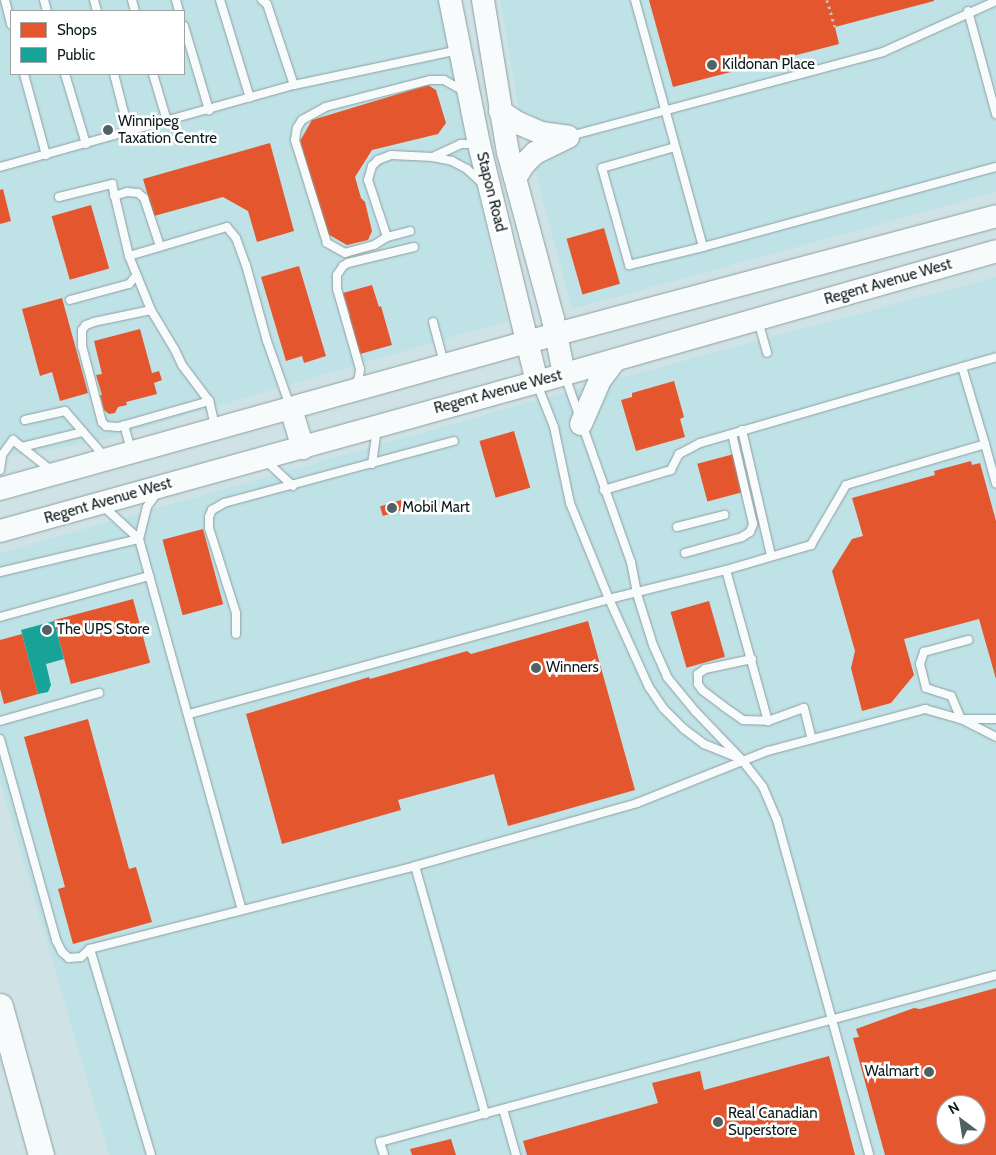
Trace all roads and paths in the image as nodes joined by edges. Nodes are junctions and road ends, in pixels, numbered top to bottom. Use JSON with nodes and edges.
{"nodes":[{"id":1,"x":5,"y":0,"type":"edge"},
{"id":2,"x":220,"y":0,"type":"edge"},
{"id":3,"x":262,"y":0,"type":"edge"},
{"id":4,"x":450,"y":0,"type":"edge"},
{"id":5,"x":483,"y":0,"type":"edge"},
{"id":6,"x":635,"y":0,"type":"edge"},
{"id":7,"x":827,"y":0,"type":"edge"},
{"id":8,"x":996,"y":1,"type":"edge"},
{"id":9,"x":968,"y":12,"type":"junction"},
{"id":10,"x":10,"y":20,"type":"edge"},
{"id":11,"x":835,"y":27,"type":"dead end"},
{"id":12,"x":185,"y":29,"type":"edge"},
{"id":13,"x":490,"y":42,"type":"junction"},
{"id":14,"x":458,"y":50,"type":"junction"},
{"id":15,"x":24,"y":75,"type":"edge"},
{"id":16,"x":65,"y":75,"type":"edge"},
{"id":17,"x":114,"y":75,"type":"edge"},
{"id":18,"x":153,"y":75,"type":"edge"},
{"id":19,"x":294,"y":85,"type":"junction"},
{"id":20,"x":468,"y":94,"type":"junction"},
{"id":21,"x":250,"y":98,"type":"junction"},
{"id":22,"x":209,"y":110,"type":"junction"},
{"id":23,"x":665,"y":110,"type":"junction"},
{"id":24,"x":500,"y":111,"type":"junction"},
{"id":25,"x":996,"y":114,"type":"edge"},
{"id":26,"x":167,"y":121,"type":"junction"},
{"id":27,"x":129,"y":132,"type":"junction"},
{"id":28,"x":568,"y":137,"type":"junction"},
{"id":29,"x":86,"y":144,"type":"junction"},
{"id":30,"x":479,"y":144,"type":"junction"},
{"id":31,"x":676,"y":148,"type":"junction"},
{"id":32,"x":46,"y":155,"type":"junction"},
{"id":33,"x":433,"y":157,"type":"junction"},
{"id":34,"x":1,"y":165,"type":"edge"},
{"id":35,"x":996,"y":167,"type":"edge"},
{"id":36,"x":515,"y":178,"type":"junction"},
{"id":37,"x":491,"y":192,"type":"junction"},
{"id":38,"x":114,"y":196,"type":"junction"},
{"id":39,"x":59,"y":197,"type":"dead end"},
{"id":40,"x":996,"y":216,"type":"edge"},
{"id":41,"x":410,"y":232,"type":"dead end"},
{"id":42,"x":388,"y":237,"type":"junction"},
{"id":43,"x":160,"y":246,"type":"junction"},
{"id":44,"x":414,"y":247,"type":"dead end"},
{"id":45,"x":703,"y":247,"type":"junction"},
{"id":46,"x":996,"y":251,"type":"edge"},
{"id":47,"x":129,"y":256,"type":"junction"},
{"id":48,"x":136,"y":276,"type":"junction"},
{"id":49,"x":70,"y":300,"type":"dead end"},
{"id":50,"x":151,"y":310,"type":"junction"},
{"id":51,"x":758,"y":319,"type":"junction"},
{"id":52,"x":433,"y":322,"type":"dead end"},
{"id":53,"x":556,"y":335,"type":"junction"},
{"id":54,"x":527,"y":342,"type":"junction"},
{"id":55,"x":767,"y":353,"type":"dead end"},
{"id":56,"x":996,"y":358,"type":"edge"},
{"id":57,"x":615,"y":360,"type":"junction"},
{"id":58,"x":444,"y":365,"type":"junction"},
{"id":59,"x":962,"y":367,"type":"junction"},
{"id":60,"x":564,"y":374,"type":"junction"},
{"id":61,"x":537,"y":382,"type":"junction"},
{"id":62,"x":352,"y":392,"type":"junction"},
{"id":63,"x":209,"y":401,"type":"junction"},
{"id":64,"x":291,"y":409,"type":"junction"},
{"id":65,"x":25,"y":420,"type":"dead end"},
{"id":66,"x":581,"y":424,"type":"junction"},
{"id":67,"x":124,"y":425,"type":"junction"},
{"id":68,"x":377,"y":426,"type":"junction"},
{"id":69,"x":216,"y":428,"type":"junction"},
{"id":70,"x":742,"y":430,"type":"junction"},
{"id":71,"x":83,"y":432,"type":"junction"},
{"id":72,"x":732,"y":434,"type":"junction"},
{"id":73,"x":454,"y":441,"type":"dead end"},
{"id":74,"x":985,"y":444,"type":"junction"},
{"id":75,"x":22,"y":447,"type":"junction"},
{"id":76,"x":302,"y":448,"type":"junction"},
{"id":77,"x":132,"y":452,"type":"junction"},
{"id":78,"x":263,"y":459,"type":"junction"},
{"id":79,"x":108,"y":460,"type":"junction"},
{"id":80,"x":372,"y":464,"type":"junction"},
{"id":81,"x":0,"y":470,"type":"edge"},
{"id":82,"x":55,"y":474,"type":"junction"},
{"id":83,"x":996,"y":484,"type":"edge"},
{"id":84,"x":161,"y":486,"type":"junction"},
{"id":85,"x":293,"y":486,"type":"junction"},
{"id":86,"x":0,"y":489,"type":"edge"},
{"id":87,"x":604,"y":490,"type":"junction"},
{"id":88,"x":101,"y":504,"type":"junction"},
{"id":89,"x":724,"y":515,"type":"dead end"},
{"id":90,"x":677,"y":527,"type":"dead end"},
{"id":91,"x":0,"y":531,"type":"edge"},
{"id":92,"x":139,"y":539,"type":"junction"},
{"id":93,"x":685,"y":553,"type":"dead end"},
{"id":94,"x":772,"y":556,"type":"junction"},
{"id":95,"x":726,"y":570,"type":"junction"},
{"id":96,"x":0,"y":572,"type":"edge"},
{"id":97,"x":149,"y":576,"type":"junction"},
{"id":98,"x":637,"y":594,"type":"junction"},
{"id":99,"x":609,"y":599,"type":"junction"},
{"id":100,"x":0,"y":617,"type":"edge"},
{"id":101,"x":236,"y":634,"type":"dead end"},
{"id":102,"x":968,"y":640,"type":"dead end"},
{"id":103,"x":752,"y":659,"type":"junction"},
{"id":104,"x":99,"y":693,"type":"dead end"},
{"id":105,"x":189,"y":714,"type":"junction"},
{"id":106,"x":961,"y":719,"type":"junction"},
{"id":107,"x":996,"y":719,"type":"edge"},
{"id":108,"x":0,"y":721,"type":"edge"},
{"id":109,"x":768,"y":721,"type":"junction"},
{"id":110,"x":996,"y":737,"type":"edge"},
{"id":111,"x":0,"y":739,"type":"edge"},
{"id":112,"x":812,"y":739,"type":"junction"},
{"id":113,"x":742,"y":760,"type":"junction"},
{"id":114,"x":415,"y":866,"type":"junction"},
{"id":115,"x":242,"y":910,"type":"junction"},
{"id":116,"x":90,"y":949,"type":"junction"},
{"id":117,"x":996,"y":976,"type":"edge"},
{"id":118,"x":0,"y":1006,"type":"edge"},
{"id":119,"x":832,"y":1020,"type":"junction"},
{"id":120,"x":503,"y":1109,"type":"junction"},
{"id":121,"x":485,"y":1114,"type":"junction"},
{"id":122,"x":41,"y":1155,"type":"edge"},
{"id":123,"x":151,"y":1155,"type":"edge"},
{"id":124,"x":384,"y":1155,"type":"edge"},
{"id":125,"x":516,"y":1155,"type":"edge"},
{"id":126,"x":869,"y":1155,"type":"edge"}],
"edges":[{"from":1,"to":10,"type":"lane"},
{"from":2,"to":21,"type":"lane"},
{"from":3,"to":19,"type":"lane"},
{"from":4,"to":14,"type":"main road","name":"Stapon Road"},
{"from":5,"to":13,"type":"main road","name":"Stapon Road"},
{"from":6,"to":23,"type":"lane"},
{"from":7,"to":11,"type":"path"},
{"from":8,"to":9,"type":"lane"},
{"from":9,"to":23,"type":"lane"},
{"from":9,"to":25,"type":"lane"},
{"from":12,"to":22,"type":"lane"},
{"from":13,"to":14,"type":"main road"},
{"from":13,"to":24,"type":"main road","name":"Stapon Road"},
{"from":14,"to":19,"type":"lane"},
{"from":14,"to":20,"type":"main road","name":"Stapon Road"},
{"from":15,"to":32,"type":"lane"},
{"from":16,"to":29,"type":"lane"},
{"from":17,"to":27,"type":"lane"},
{"from":18,"to":26,"type":"lane"},
{"from":19,"to":21,"type":"lane"},
{"from":20,"to":30,"type":"main road","name":"Stapon Road"},
{"from":20,"to":42,"type":"lane"},
{"from":21,"to":22,"type":"lane"},
{"from":22,"to":26,"type":"lane"},
{"from":23,"to":28,"type":"lane"},
{"from":23,"to":31,"type":"lane"},
{"from":24,"to":28,"type":"main road"},
{"from":24,"to":36,"type":"main road","name":"Stapon Road"},
{"from":26,"to":27,"type":"lane"},
{"from":27,"to":29,"type":"lane"},
{"from":28,"to":36,"type":"main road"},
{"from":29,"to":32,"type":"lane"},
{"from":30,"to":33,"type":"lane"},
{"from":30,"to":37,"type":"main road","name":"Stapon Road"},
{"from":31,"to":45,"type":"lane"},
{"from":31,"to":45,"type":"lane"},
{"from":32,"to":34,"type":"lane"},
{"from":33,"to":37,"type":"lane"},
{"from":33,"to":42,"type":"lane"},
{"from":35,"to":45,"type":"lane"},
{"from":36,"to":53,"type":"main road","name":"Stapon Road"},
{"from":37,"to":54,"type":"main road","name":"Stapon Road"},
{"from":38,"to":39,"type":"lane"},
{"from":38,"to":43,"type":"lane"},
{"from":38,"to":47,"type":"lane"},
{"from":40,"to":53,"type":"main road"},
{"from":41,"to":42,"type":"lane"},
{"from":43,"to":47,"type":"lane"},
{"from":43,"to":64,"type":"lane"},
{"from":44,"to":62,"type":"lane"},
{"from":46,"to":51,"type":"main road","name":"Regent Avenue West"},
{"from":47,"to":48,"type":"lane"},
{"from":48,"to":49,"type":"lane"},
{"from":48,"to":50,"type":"lane"},
{"from":50,"to":63,"type":"lane"},
{"from":50,"to":67,"type":"lane"},
{"from":51,"to":55,"type":"lane"},
{"from":51,"to":57,"type":"main road","name":"Regent Avenue West"},
{"from":52,"to":58,"type":"lane"},
{"from":53,"to":54,"type":"main road"},
{"from":53,"to":60,"type":"main road","name":"Stapon Road"},
{"from":54,"to":58,"type":"main road"},
{"from":54,"to":61,"type":"main road","name":"Stapon Road"},
{"from":56,"to":59,"type":"lane"},
{"from":57,"to":60,"type":"main road","name":"Regent Avenue West"},
{"from":57,"to":66,"type":"main road"},
{"from":58,"to":62,"type":"main road"},
{"from":59,"to":70,"type":"lane"},
{"from":59,"to":74,"type":"lane"},
{"from":60,"to":61,"type":"main road","name":"Regent Avenue West"},
{"from":60,"to":66,"type":"lane"},
{"from":61,"to":68,"type":"main road","name":"Regent Avenue West"},
{"from":61,"to":99,"type":"lane"},
{"from":62,"to":64,"type":"main road"},
{"from":63,"to":67,"type":"lane"},
{"from":63,"to":69,"type":"lane"},
{"from":64,"to":69,"type":"main road"},
{"from":64,"to":76,"type":"main road"},
{"from":65,"to":71,"type":"lane"},
{"from":66,"to":87,"type":"lane"},
{"from":67,"to":77,"type":"lane"},
{"from":68,"to":76,"type":"main road","name":"Regent Avenue West"},
{"from":68,"to":80,"type":"lane"},
{"from":69,"to":77,"type":"main road"},
{"from":70,"to":72,"type":"lane"},
{"from":70,"to":94,"type":"lane"},
{"from":71,"to":75,"type":"lane"},
{"from":71,"to":79,"type":"lane"},
{"from":72,"to":87,"type":"lane"},
{"from":72,"to":93,"type":"lane"},
{"from":73,"to":80,"type":"lane"},
{"from":74,"to":83,"type":"lane"},
{"from":74,"to":94,"type":"lane"},
{"from":75,"to":81,"type":"lane"},
{"from":75,"to":82,"type":"lane"},
{"from":76,"to":78,"type":"main road","name":"Regent Avenue West"},
{"from":77,"to":79,"type":"main road"},
{"from":78,"to":84,"type":"main road","name":"Regent Avenue West"},
{"from":78,"to":85,"type":"lane"},
{"from":79,"to":82,"type":"main road"},
{"from":80,"to":85,"type":"lane"},
{"from":82,"to":86,"type":"main road"},
{"from":84,"to":88,"type":"main road","name":"Regent Avenue West"},
{"from":84,"to":92,"type":"lane"},
{"from":85,"to":101,"type":"lane"},
{"from":87,"to":98,"type":"lane"},
{"from":88,"to":91,"type":"main road","name":"Regent Avenue West"},
{"from":88,"to":92,"type":"lane"},
{"from":89,"to":90,"type":"lane"},
{"from":92,"to":96,"type":"lane"},
{"from":92,"to":97,"type":"lane"},
{"from":94,"to":95,"type":"lane"},
{"from":95,"to":98,"type":"lane"},
{"from":95,"to":103,"type":"lane"},
{"from":97,"to":100,"type":"lane"},
{"from":97,"to":105,"type":"lane"},
{"from":98,"to":99,"type":"lane"},
{"from":98,"to":113,"type":"lane"},
{"from":99,"to":105,"type":"lane"},
{"from":99,"to":113,"type":"lane"},
{"from":102,"to":106,"type":"lane"},
{"from":103,"to":109,"type":"lane"},
{"from":103,"to":109,"type":"lane"},
{"from":104,"to":108,"type":"lane"},
{"from":105,"to":115,"type":"lane"},
{"from":106,"to":107,"type":"lane"},
{"from":106,"to":110,"type":"lane"},
{"from":106,"to":112,"type":"lane"},
{"from":109,"to":112,"type":"lane"},
{"from":111,"to":116,"type":"lane"},
{"from":112,"to":113,"type":"lane"},
{"from":113,"to":114,"type":"lane"},
{"from":113,"to":119,"type":"lane"},
{"from":114,"to":115,"type":"lane"},
{"from":114,"to":121,"type":"lane"},
{"from":115,"to":116,"type":"lane"},
{"from":116,"to":123,"type":"lane"},
{"from":117,"to":119,"type":"lane"},
{"from":118,"to":122,"type":"main road"},
{"from":119,"to":120,"type":"lane"},
{"from":119,"to":126,"type":"lane"},
{"from":120,"to":121,"type":"lane"},
{"from":120,"to":125,"type":"lane"},
{"from":121,"to":124,"type":"lane"}]}
